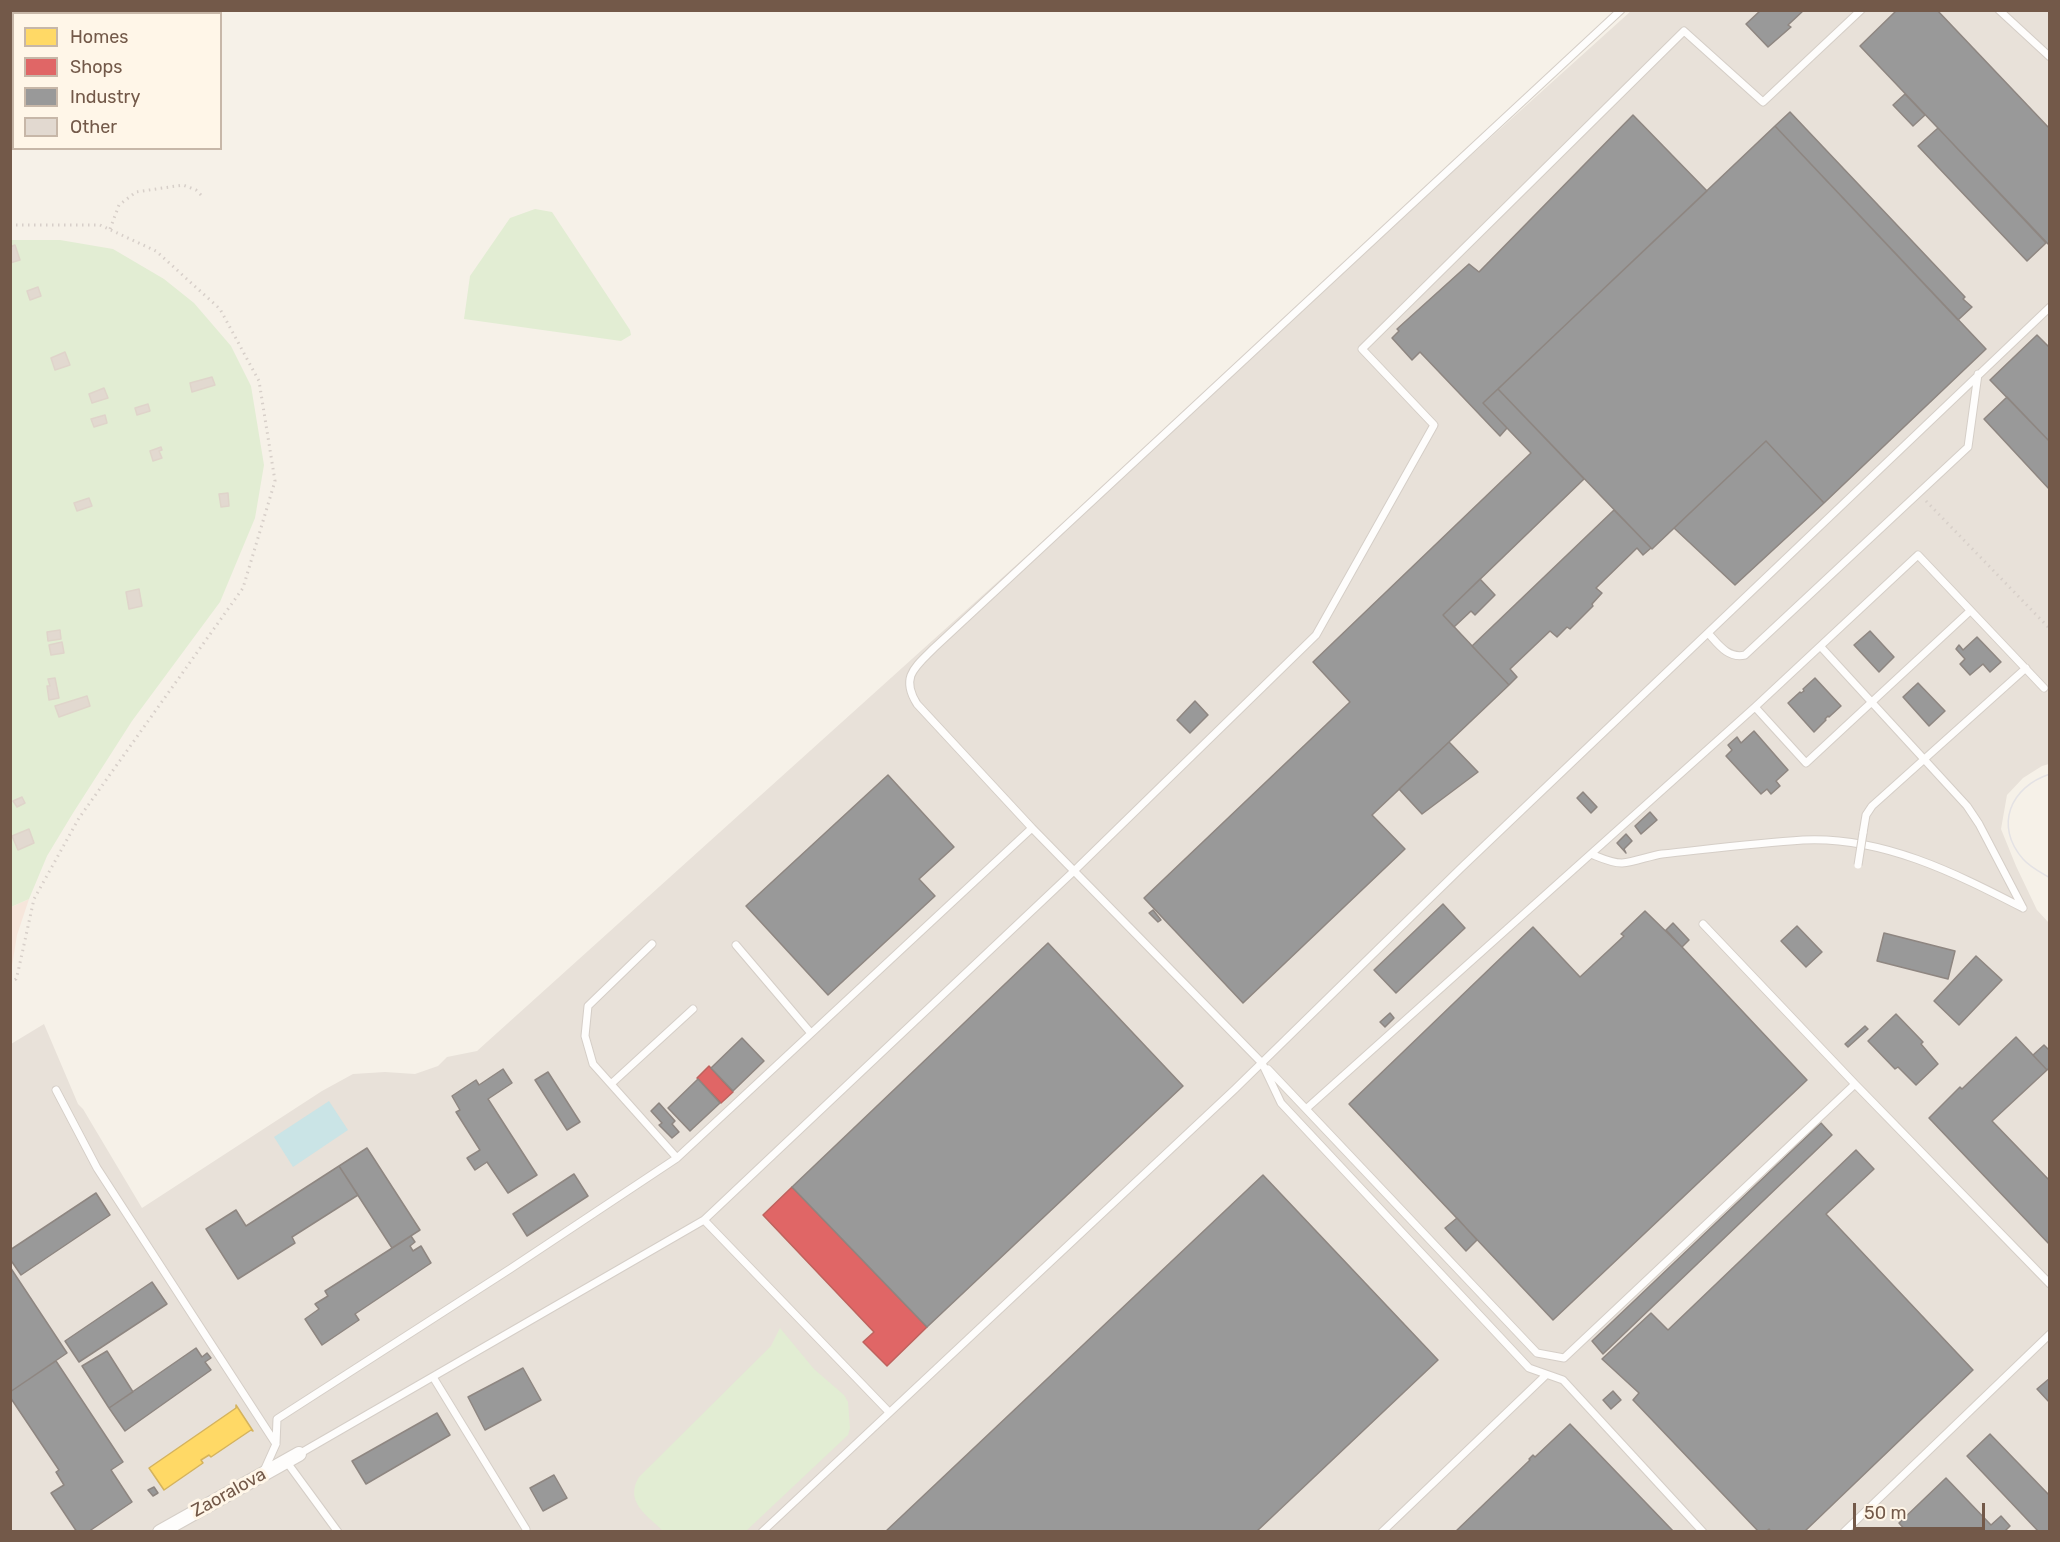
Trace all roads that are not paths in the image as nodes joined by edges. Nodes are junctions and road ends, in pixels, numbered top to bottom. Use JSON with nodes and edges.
{"nodes":[{"id":1,"x":1621,"y":10,"type":"edge"},
{"id":2,"x":1861,"y":10,"type":"edge"},
{"id":3,"x":2000,"y":10,"type":"edge"},
{"id":4,"x":2049,"y":57,"type":"edge"},
{"id":5,"x":2049,"y":306,"type":"edge"},
{"id":6,"x":1978,"y":375,"type":"junction"},
{"id":7,"x":1970,"y":611,"type":"junction"},
{"id":8,"x":1708,"y":633,"type":"junction"},
{"id":9,"x":1821,"y":646,"type":"junction"},
{"id":10,"x":2026,"y":668,"type":"junction"},
{"id":11,"x":2044,"y":688,"type":"dead end"},
{"id":12,"x":1872,"y":701,"type":"junction"},
{"id":13,"x":1755,"y":707,"type":"junction"},
{"id":14,"x":1925,"y":758,"type":"junction"},
{"id":15,"x":1032,"y":828,"type":"junction"},
{"id":16,"x":1592,"y":854,"type":"junction"},
{"id":17,"x":1858,"y":865,"type":"dead end"},
{"id":18,"x":1074,"y":872,"type":"junction"},
{"id":19,"x":1703,"y":924,"type":"dead end"},
{"id":20,"x":652,"y":944,"type":"dead end"},
{"id":21,"x":736,"y":945,"type":"dead end"},
{"id":22,"x":693,"y":1010,"type":"dead end"},
{"id":23,"x":810,"y":1032,"type":"junction"},
{"id":24,"x":1262,"y":1063,"type":"junction"},
{"id":25,"x":611,"y":1084,"type":"junction"},
{"id":26,"x":1855,"y":1084,"type":"junction"},
{"id":27,"x":56,"y":1090,"type":"dead end"},
{"id":28,"x":1306,"y":1109,"type":"junction"},
{"id":29,"x":677,"y":1158,"type":"junction"},
{"id":30,"x":705,"y":1220,"type":"junction"},
{"id":31,"x":2049,"y":1284,"type":"edge"},
{"id":32,"x":2049,"y":1334,"type":"edge"},
{"id":33,"x":1546,"y":1375,"type":"junction"},
{"id":34,"x":433,"y":1377,"type":"junction"},
{"id":35,"x":889,"y":1412,"type":"junction"},
{"id":36,"x":276,"y":1444,"type":"junction"},
{"id":37,"x":292,"y":1458,"type":"junction"},
{"id":38,"x":262,"y":1475,"type":"junction"},
{"id":39,"x":526,"y":1529,"type":"dead end"},
{"id":40,"x":160,"y":1532,"type":"edge"},
{"id":41,"x":338,"y":1532,"type":"edge"},
{"id":42,"x":762,"y":1532,"type":"edge"},
{"id":43,"x":1382,"y":1532,"type":"edge"},
{"id":44,"x":1703,"y":1532,"type":"edge"},
{"id":45,"x":1844,"y":1532,"type":"edge"}],
"edges":[{"from":1,"to":15,"type":"lane"},
{"from":2,"to":18,"type":"lane"},
{"from":3,"to":4,"type":"lane"},
{"from":5,"to":6,"type":"lane"},
{"from":6,"to":8,"type":"lane"},
{"from":6,"to":8,"type":"lane"},
{"from":7,"to":9,"type":"lane"},
{"from":7,"to":10,"type":"lane"},
{"from":7,"to":12,"type":"lane"},
{"from":8,"to":24,"type":"lane"},
{"from":9,"to":12,"type":"lane"},
{"from":9,"to":13,"type":"lane"},
{"from":10,"to":11,"type":"lane"},
{"from":10,"to":14,"type":"lane"},
{"from":12,"to":13,"type":"lane"},
{"from":12,"to":14,"type":"lane"},
{"from":13,"to":16,"type":"lane"},
{"from":14,"to":16,"type":"lane"},
{"from":14,"to":17,"type":"lane","bridge":true},
{"from":15,"to":18,"type":"lane"},
{"from":15,"to":23,"type":"lane"},
{"from":16,"to":28,"type":"lane"},
{"from":18,"to":24,"type":"lane"},
{"from":18,"to":30,"type":"lane"},
{"from":19,"to":26,"type":"lane"},
{"from":20,"to":25,"type":"lane"},
{"from":21,"to":23,"type":"lane"},
{"from":22,"to":25,"type":"lane"},
{"from":23,"to":29,"type":"lane"},
{"from":24,"to":28,"type":"lane"},
{"from":24,"to":33,"type":"lane"},
{"from":24,"to":35,"type":"lane"},
{"from":25,"to":29,"type":"lane"},
{"from":26,"to":28,"type":"lane"},
{"from":26,"to":31,"type":"lane"},
{"from":27,"to":36,"type":"lane"},
{"from":29,"to":36,"type":"lane"},
{"from":30,"to":34,"type":"lane"},
{"from":30,"to":35,"type":"lane"},
{"from":32,"to":45,"type":"lane"},
{"from":33,"to":43,"type":"lane"},
{"from":33,"to":44,"type":"lane"},
{"from":34,"to":37,"type":"lane"},
{"from":34,"to":39,"type":"lane"},
{"from":35,"to":42,"type":"lane"},
{"from":36,"to":38,"type":"lane"},
{"from":37,"to":38,"type":"street","name":"Zaoralova"},
{"from":37,"to":41,"type":"lane"},
{"from":38,"to":40,"type":"street","name":"Zaoralova"}]}
